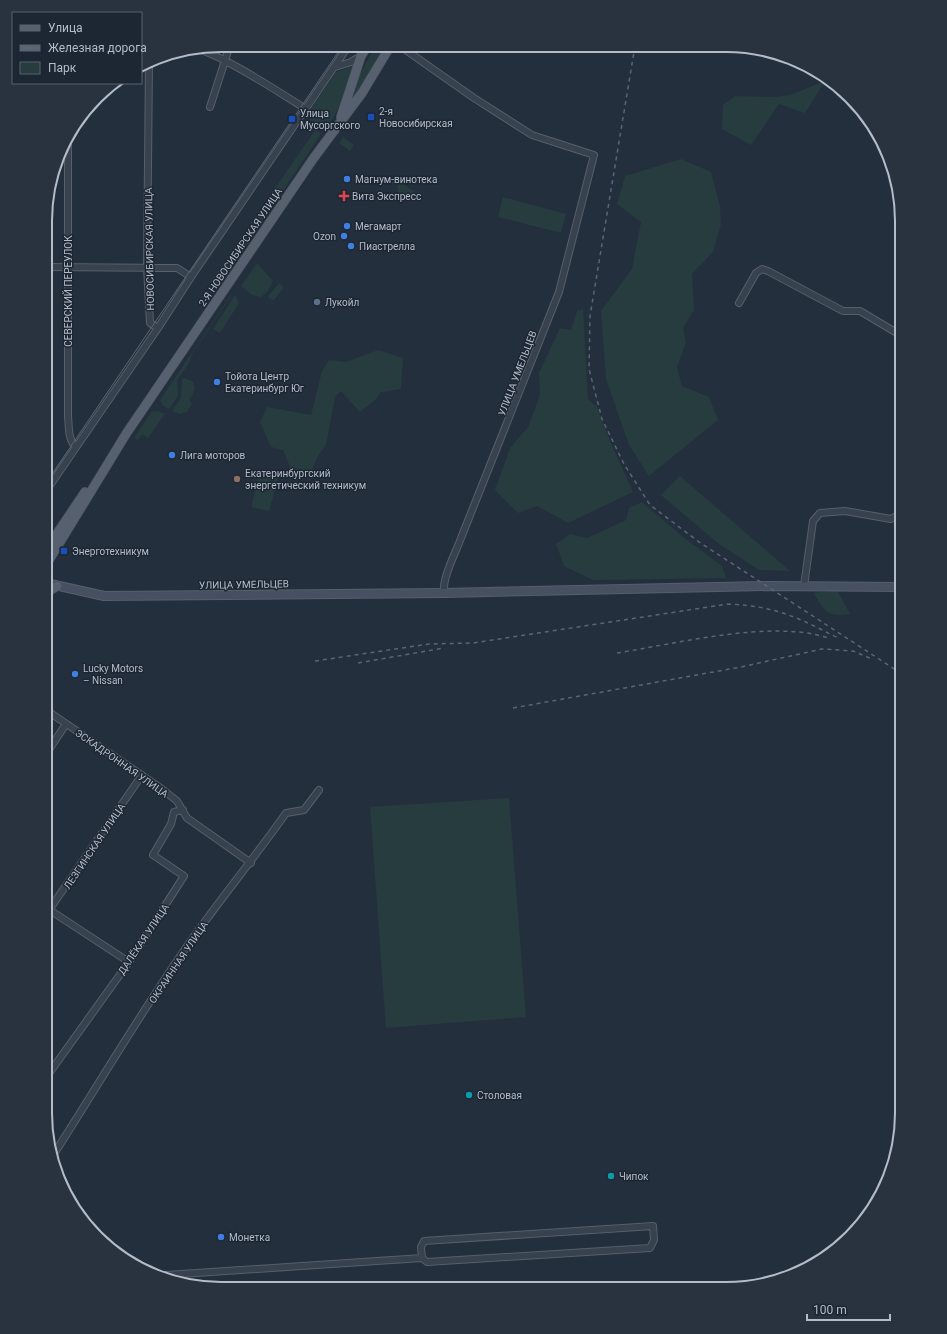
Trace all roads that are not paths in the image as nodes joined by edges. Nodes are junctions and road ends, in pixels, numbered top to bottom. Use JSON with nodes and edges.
{"nodes":[{"id":1,"x":208,"y":52,"type":"edge"},
{"id":2,"x":227,"y":52,"type":"edge"},
{"id":3,"x":345,"y":52,"type":"edge"},
{"id":4,"x":364,"y":52,"type":"edge"},
{"id":5,"x":387,"y":52,"type":"edge"},
{"id":6,"x":409,"y":52,"type":"edge"},
{"id":7,"x":361,"y":56,"type":"junction"},
{"id":8,"x":224,"y":61,"type":"junction"},
{"id":9,"x":335,"y":67,"type":"junction"},
{"id":10,"x":149,"y":68,"type":"edge"},
{"id":11,"x":210,"y":107,"type":"dead end"},
{"id":12,"x":306,"y":109,"type":"junction"},
{"id":13,"x":340,"y":120,"type":"junction"},
{"id":14,"x":68,"y":148,"type":"edge"},
{"id":15,"x":52,"y":267,"type":"edge"},
{"id":16,"x":68,"y":267,"type":"junction"},
{"id":17,"x":147,"y":267,"type":"junction"},
{"id":18,"x":191,"y":277,"type":"junction"},
{"id":19,"x":739,"y":303,"type":"dead end"},
{"id":20,"x":158,"y":328,"type":"junction"},
{"id":21,"x":895,"y":332,"type":"edge"},
{"id":22,"x":76,"y":447,"type":"junction"},
{"id":23,"x":108,"y":462,"type":"junction"},
{"id":24,"x":52,"y":482,"type":"edge"},
{"id":25,"x":895,"y":517,"type":"edge"},
{"id":26,"x":52,"y":541,"type":"edge"},
{"id":27,"x":52,"y":556,"type":"edge"},
{"id":28,"x":52,"y":585,"type":"edge"},
{"id":29,"x":57,"y":586,"type":"junction"},
{"id":30,"x":804,"y":586,"type":"junction"},
{"id":31,"x":895,"y":587,"type":"edge"},
{"id":32,"x":52,"y":589,"type":"edge"},
{"id":33,"x":444,"y":593,"type":"junction"},
{"id":34,"x":52,"y":714,"type":"edge"},
{"id":35,"x":66,"y":724,"type":"junction"},
{"id":36,"x":52,"y":745,"type":"edge"},
{"id":37,"x":142,"y":776,"type":"junction"},
{"id":38,"x":319,"y":790,"type":"dead end"},
{"id":39,"x":183,"y":810,"type":"junction"},
{"id":40,"x":251,"y":863,"type":"junction"},
{"id":41,"x":52,"y":903,"type":"edge"},
{"id":42,"x":52,"y":912,"type":"edge"},
{"id":43,"x":129,"y":962,"type":"junction"},
{"id":44,"x":52,"y":1069,"type":"edge"},
{"id":45,"x":56,"y":1151,"type":"edge"},
{"id":46,"x":422,"y":1258,"type":"junction"},
{"id":47,"x":172,"y":1275,"type":"edge"}],
"edges":[{"from":1,"to":8,"type":"street"},
{"from":2,"to":8,"type":"street"},
{"from":3,"to":9,"type":"street"},
{"from":4,"to":7,"type":"main road"},
{"from":5,"to":13,"type":"main road","name":"2-Я НОВОСИБИРСКАЯ УЛИЦА"},
{"from":6,"to":33,"type":"street","name":"УЛИЦА УМЕЛЬЦЕВ"},
{"from":7,"to":9,"type":"street"},
{"from":7,"to":13,"type":"main road"},
{"from":8,"to":11,"type":"street"},
{"from":8,"to":12,"type":"street"},
{"from":9,"to":12,"type":"street"},
{"from":10,"to":17,"type":"street","name":"НОВОСИБИРСКАЯ УЛИЦА"},
{"from":12,"to":18,"type":"street"},
{"from":13,"to":23,"type":"main road","name":"2-Я НОВОСИБИРСКАЯ УЛИЦА"},
{"from":14,"to":16,"type":"street","name":"СЕВЕРСКИЙ ПЕРЕУЛОК"},
{"from":15,"to":16,"type":"street"},
{"from":16,"to":17,"type":"street"},
{"from":16,"to":22,"type":"street","name":"СЕВЕРСКИЙ ПЕРЕУЛОК"},
{"from":17,"to":18,"type":"street"},
{"from":17,"to":20,"type":"street","name":"НОВОСИБИРСКАЯ УЛИЦА"},
{"from":18,"to":20,"type":"street"},
{"from":19,"to":21,"type":"street"},
{"from":20,"to":22,"type":"street"},
{"from":22,"to":24,"type":"street"},
{"from":23,"to":26,"type":"main road","name":"2-Я НОВОСИБИРСКАЯ УЛИЦА"},
{"from":23,"to":27,"type":"main road","name":"2-Я НОВОСИБИРСКАЯ УЛИЦА"},
{"from":25,"to":30,"type":"street"},
{"from":28,"to":29,"type":"street","name":"УЛИЦА УМЕЛЬЦЕВ"},
{"from":29,"to":32,"type":"main road"},
{"from":29,"to":33,"type":"street","name":"УЛИЦА УМЕЛЬЦЕВ"},
{"from":30,"to":31,"type":"street","name":"УЛИЦА УМЕЛЬЦЕВ"},
{"from":30,"to":33,"type":"street","name":"УЛИЦА УМЕЛЬЦЕВ"},
{"from":34,"to":35,"type":"street","name":"ЭСКАДРОННАЯ УЛИЦА"},
{"from":35,"to":36,"type":"street"},
{"from":35,"to":37,"type":"street","name":"ЭСКАДРОННАЯ УЛИЦА"},
{"from":37,"to":39,"type":"street","name":"ЭСКАДРОННАЯ УЛИЦА"},
{"from":37,"to":41,"type":"street","name":"ЛЕЗГИНСКАЯ УЛИЦА"},
{"from":38,"to":40,"type":"street","name":"ОКРАИННАЯ УЛИЦА"},
{"from":39,"to":40,"type":"street","name":"ЭСКАДРОННАЯ УЛИЦА"},
{"from":39,"to":43,"type":"street","name":"ДАЛЁКАЯ УЛИЦА"},
{"from":40,"to":45,"type":"street","name":"ОКРАИННАЯ УЛИЦА"},
{"from":42,"to":43,"type":"street"},
{"from":43,"to":44,"type":"street","name":"ДАЛЁКАЯ УЛИЦА"},
{"from":46,"to":46,"type":"street"},
{"from":46,"to":47,"type":"street"}]}
